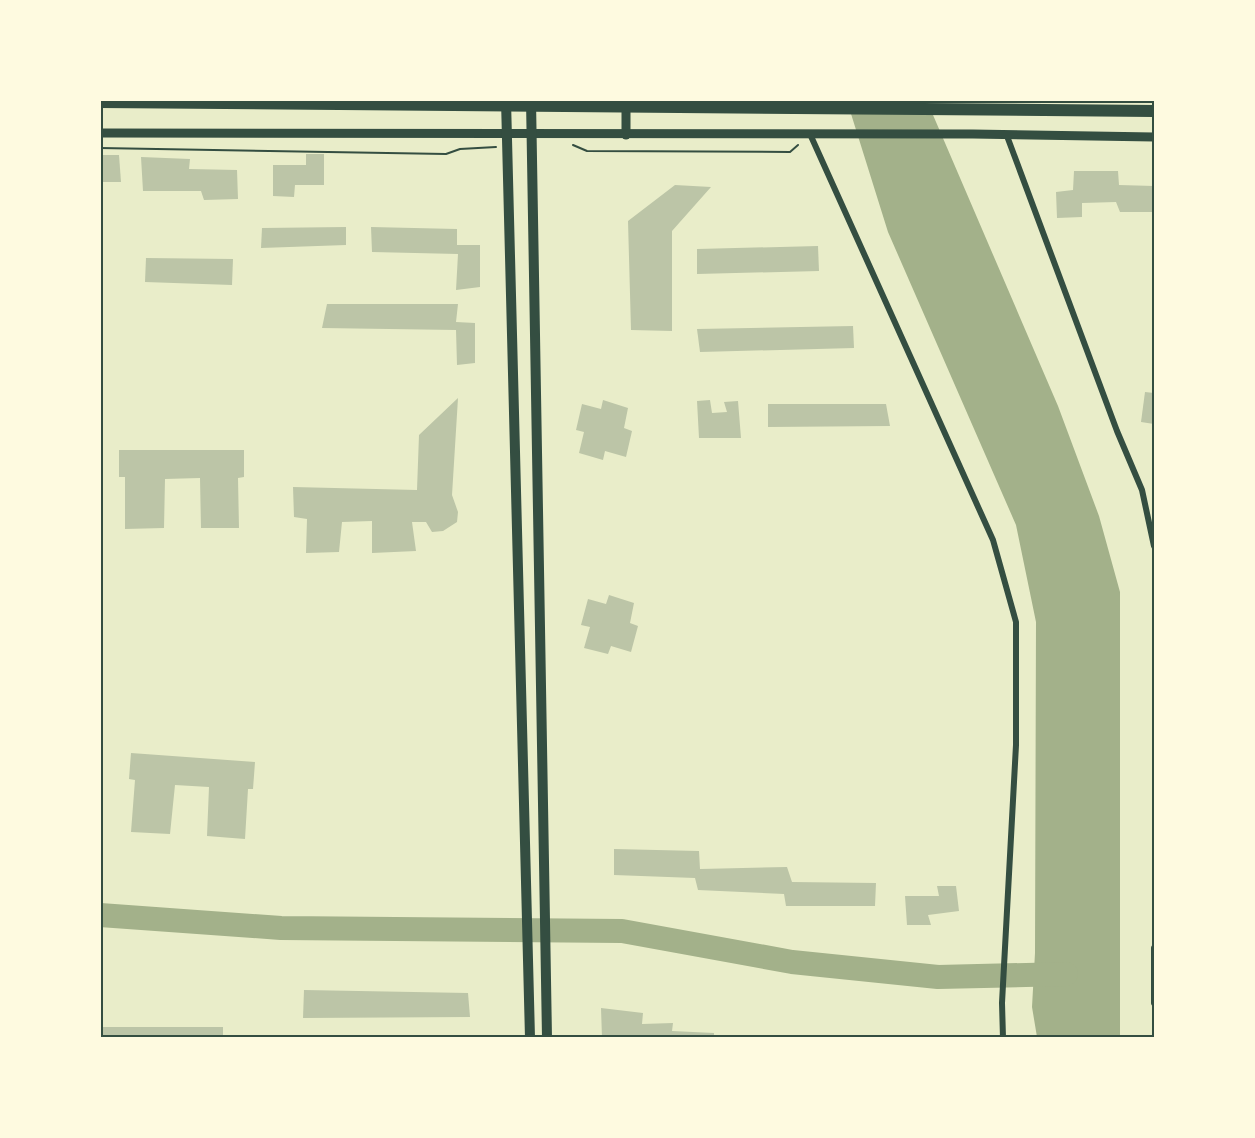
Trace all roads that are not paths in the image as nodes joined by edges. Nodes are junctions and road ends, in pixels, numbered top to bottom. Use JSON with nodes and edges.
{"nodes":[{"id":1,"x":506,"y":100,"type":"edge"},
{"id":2,"x":531,"y":100,"type":"edge"},
{"id":3,"x":626,"y":100,"type":"edge"},
{"id":4,"x":100,"y":102,"type":"edge"},
{"id":5,"x":1155,"y":111,"type":"edge"},
{"id":6,"x":100,"y":133,"type":"edge"},
{"id":7,"x":810,"y":134,"type":"junction"},
{"id":8,"x":505,"y":135,"type":"junction"},
{"id":9,"x":530,"y":135,"type":"junction"},
{"id":10,"x":626,"y":135,"type":"junction"},
{"id":11,"x":1007,"y":136,"type":"junction"},
{"id":12,"x":1155,"y":137,"type":"edge"},
{"id":13,"x":1155,"y":546,"type":"edge"},
{"id":14,"x":1155,"y":948,"type":"edge"},
{"id":15,"x":1155,"y":1003,"type":"edge"},
{"id":16,"x":530,"y":1038,"type":"edge"},
{"id":17,"x":547,"y":1038,"type":"edge"},
{"id":18,"x":1003,"y":1038,"type":"edge"}],
"edges":[{"from":1,"to":8,"type":"main road"},
{"from":2,"to":9,"type":"main road"},
{"from":3,"to":10,"type":"street"},
{"from":4,"to":5,"type":"highway"},
{"from":6,"to":8,"type":"street"},
{"from":7,"to":10,"type":"street"},
{"from":7,"to":11,"type":"street"},
{"from":7,"to":18,"type":"street"},
{"from":8,"to":9,"type":"street"},
{"from":8,"to":16,"type":"main road"},
{"from":9,"to":10,"type":"street"},
{"from":9,"to":17,"type":"main road"},
{"from":11,"to":12,"type":"street"},
{"from":11,"to":13,"type":"street"},
{"from":14,"to":15,"type":"street"}]}
